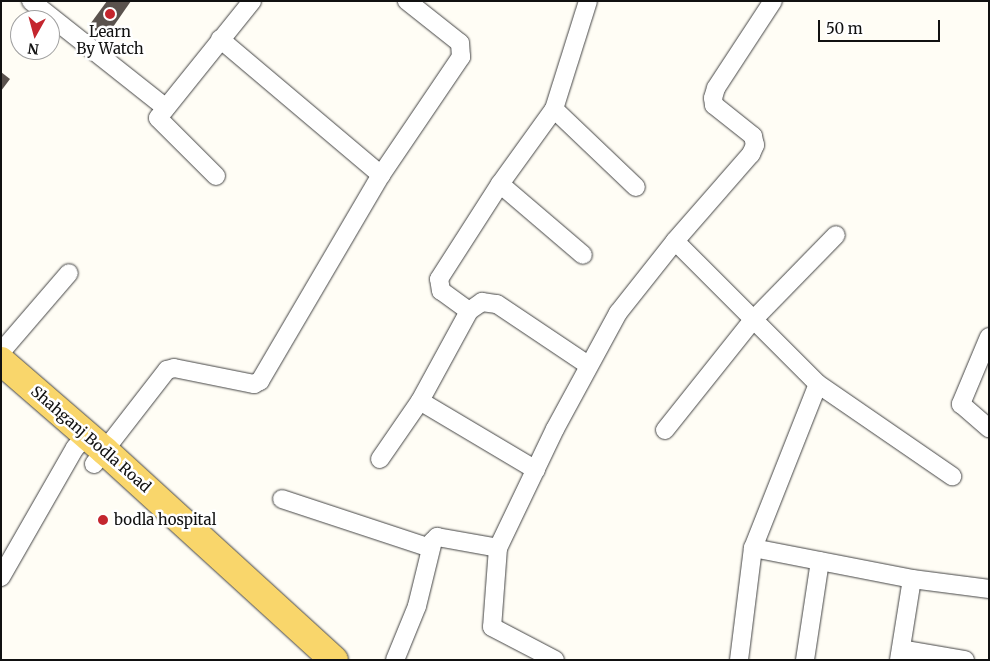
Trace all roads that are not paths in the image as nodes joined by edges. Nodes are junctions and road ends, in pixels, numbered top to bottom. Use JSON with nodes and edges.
{"nodes":[{"id":1,"x":32,"y":1,"type":"edge"},
{"id":2,"x":252,"y":1,"type":"edge"},
{"id":3,"x":407,"y":1,"type":"edge"},
{"id":4,"x":588,"y":1,"type":"edge"},
{"id":5,"x":773,"y":1,"type":"edge"},
{"id":6,"x":220,"y":40,"type":"junction"},
{"id":7,"x":166,"y":108,"type":"junction"},
{"id":8,"x":554,"y":109,"type":"junction"},
{"id":9,"x":381,"y":175,"type":"junction"},
{"id":10,"x":216,"y":176,"type":"dead end"},
{"id":11,"x":500,"y":184,"type":"junction"},
{"id":12,"x":636,"y":187,"type":"dead end"},
{"id":13,"x":836,"y":235,"type":"dead end"},
{"id":14,"x":675,"y":241,"type":"junction"},
{"id":15,"x":583,"y":255,"type":"dead end"},
{"id":16,"x":69,"y":273,"type":"dead end"},
{"id":17,"x":469,"y":311,"type":"junction"},
{"id":18,"x":752,"y":321,"type":"junction"},
{"id":19,"x":989,"y":337,"type":"edge"},
{"id":20,"x":1,"y":352,"type":"edge"},
{"id":21,"x":1,"y":361,"type":"edge"},
{"id":22,"x":588,"y":365,"type":"junction"},
{"id":23,"x":1,"y":384,"type":"edge"},
{"id":24,"x":818,"y":384,"type":"junction"},
{"id":25,"x":420,"y":401,"type":"junction"},
{"id":26,"x":989,"y":428,"type":"edge"},
{"id":27,"x":665,"y":430,"type":"dead end"},
{"id":28,"x":90,"y":449,"type":"junction"},
{"id":29,"x":380,"y":459,"type":"dead end"},
{"id":30,"x":536,"y":470,"type":"junction"},
{"id":31,"x":952,"y":476,"type":"dead end"},
{"id":32,"x":282,"y":499,"type":"dead end"},
{"id":33,"x":430,"y":548,"type":"junction"},
{"id":34,"x":498,"y":548,"type":"junction"},
{"id":35,"x":753,"y":548,"type":"junction"},
{"id":36,"x":820,"y":561,"type":"junction"},
{"id":37,"x":1,"y":576,"type":"edge"},
{"id":38,"x":912,"y":579,"type":"junction"},
{"id":39,"x":989,"y":589,"type":"edge"},
{"id":40,"x":900,"y":654,"type":"edge"},
{"id":41,"x":539,"y":655,"type":"edge"},
{"id":42,"x":307,"y":660,"type":"edge"},
{"id":43,"x":334,"y":660,"type":"edge"},
{"id":44,"x":395,"y":660,"type":"edge"},
{"id":45,"x":555,"y":660,"type":"edge"},
{"id":46,"x":738,"y":660,"type":"edge"},
{"id":47,"x":806,"y":660,"type":"edge"},
{"id":48,"x":965,"y":660,"type":"edge"}],
"edges":[{"from":1,"to":7,"type":"street"},
{"from":2,"to":6,"type":"street"},
{"from":3,"to":9,"type":"street"},
{"from":4,"to":8,"type":"street"},
{"from":5,"to":14,"type":"street"},
{"from":6,"to":7,"type":"street"},
{"from":6,"to":9,"type":"street"},
{"from":7,"to":10,"type":"street"},
{"from":8,"to":11,"type":"street"},
{"from":8,"to":12,"type":"street"},
{"from":9,"to":28,"type":"street"},
{"from":11,"to":15,"type":"street"},
{"from":11,"to":17,"type":"street"},
{"from":13,"to":18,"type":"street"},
{"from":14,"to":18,"type":"street"},
{"from":14,"to":22,"type":"street"},
{"from":16,"to":20,"type":"street"},
{"from":17,"to":22,"type":"street"},
{"from":17,"to":25,"type":"street"},
{"from":18,"to":24,"type":"street"},
{"from":18,"to":27,"type":"street"},
{"from":19,"to":26,"type":"street"},
{"from":21,"to":28,"type":"main road","name":"Shahganj Bodla Road"},
{"from":22,"to":30,"type":"street"},
{"from":23,"to":28,"type":"main road"},
{"from":24,"to":31,"type":"street"},
{"from":24,"to":35,"type":"street"},
{"from":25,"to":29,"type":"street"},
{"from":25,"to":30,"type":"street"},
{"from":28,"to":37,"type":"street"},
{"from":28,"to":42,"type":"main road"},
{"from":28,"to":43,"type":"main road","name":"Shahganj Bodla Road"},
{"from":30,"to":34,"type":"street"},
{"from":32,"to":33,"type":"street"},
{"from":33,"to":34,"type":"street"},
{"from":33,"to":44,"type":"street"},
{"from":34,"to":41,"type":"street"},
{"from":35,"to":36,"type":"street"},
{"from":35,"to":46,"type":"street"},
{"from":36,"to":38,"type":"street"},
{"from":36,"to":47,"type":"street"},
{"from":38,"to":39,"type":"street"},
{"from":38,"to":40,"type":"street"},
{"from":40,"to":48,"type":"street"},
{"from":41,"to":45,"type":"street"}]}
